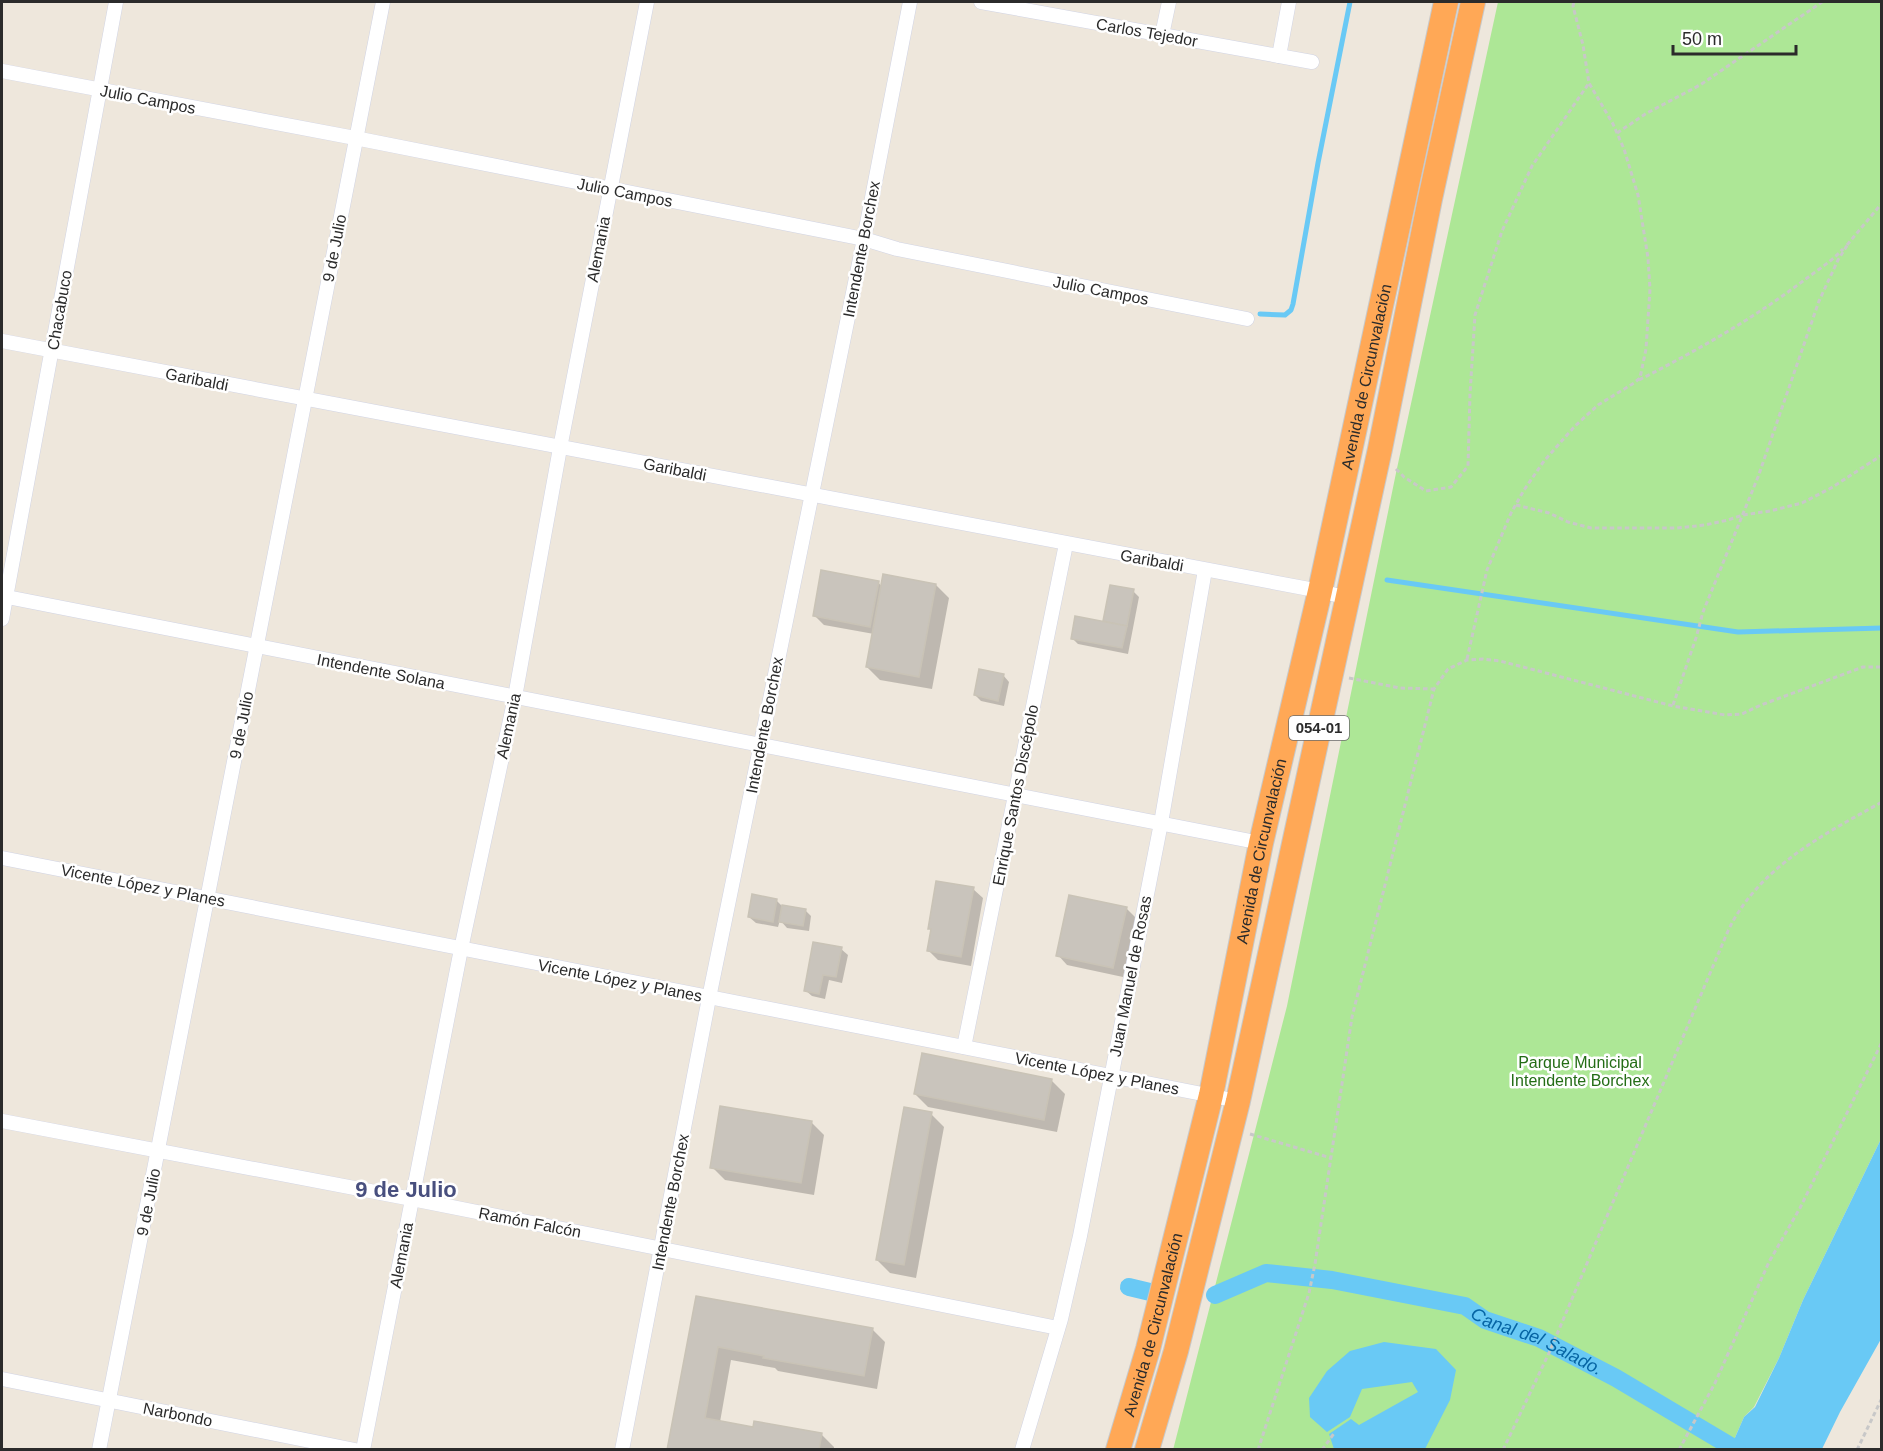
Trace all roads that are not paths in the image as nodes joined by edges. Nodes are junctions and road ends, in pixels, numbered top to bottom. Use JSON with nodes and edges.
{"nodes":[{"id":1,"x":116,"y":2,"type":"edge"},
{"id":2,"x":383,"y":2,"type":"edge"},
{"id":3,"x":647,"y":2,"type":"edge"},
{"id":4,"x":910,"y":2,"type":"edge"},
{"id":5,"x":981,"y":2,"type":"edge"},
{"id":6,"x":1169,"y":2,"type":"edge"},
{"id":7,"x":1289,"y":2,"type":"edge"},
{"id":8,"x":1446,"y":2,"type":"edge"},
{"id":9,"x":1473,"y":2,"type":"edge"},
{"id":10,"x":1162,"y":35,"type":"junction"},
{"id":11,"x":1279,"y":56,"type":"junction"},
{"id":12,"x":1312,"y":62,"type":"dead end"},
{"id":13,"x":2,"y":71,"type":"edge"},
{"id":14,"x":100,"y":90,"type":"junction"},
{"id":15,"x":355,"y":138,"type":"junction"},
{"id":16,"x":610,"y":189,"type":"junction"},
{"id":17,"x":864,"y":239,"type":"junction"},
{"id":18,"x":1247,"y":319,"type":"dead end"},
{"id":19,"x":2,"y":341,"type":"edge"},
{"id":20,"x":52,"y":351,"type":"junction"},
{"id":21,"x":304,"y":399,"type":"junction"},
{"id":22,"x":560,"y":447,"type":"junction"},
{"id":23,"x":810,"y":495,"type":"junction"},
{"id":24,"x":1066,"y":544,"type":"junction"},
{"id":25,"x":1205,"y":570,"type":"junction"},
{"id":26,"x":1320,"y":591,"type":"junction"},
{"id":27,"x":4,"y":596,"type":"edge"},
{"id":28,"x":1348,"y":598,"type":"junction"},
{"id":29,"x":2,"y":619,"type":"edge"},
{"id":30,"x":256,"y":646,"type":"junction"},
{"id":31,"x":515,"y":698,"type":"junction"},
{"id":32,"x":761,"y":743,"type":"junction"},
{"id":33,"x":1015,"y":796,"type":"junction"},
{"id":34,"x":1161,"y":824,"type":"junction"},
{"id":35,"x":1261,"y":843,"type":"junction"},
{"id":36,"x":2,"y":858,"type":"edge"},
{"id":37,"x":207,"y":898,"type":"junction"},
{"id":38,"x":461,"y":949,"type":"junction"},
{"id":39,"x":709,"y":998,"type":"junction"},
{"id":40,"x":964,"y":1047,"type":"junction"},
{"id":41,"x":1111,"y":1076,"type":"junction"},
{"id":42,"x":1210,"y":1095,"type":"junction"},
{"id":43,"x":1238,"y":1101,"type":"junction"},
{"id":44,"x":2,"y":1121,"type":"edge"},
{"id":45,"x":158,"y":1151,"type":"junction"},
{"id":46,"x":412,"y":1198,"type":"junction"},
{"id":47,"x":661,"y":1249,"type":"junction"},
{"id":48,"x":1058,"y":1328,"type":"junction"},
{"id":49,"x":2,"y":1379,"type":"edge"},
{"id":50,"x":109,"y":1401,"type":"junction"},
{"id":51,"x":99,"y":1449,"type":"edge"},
{"id":52,"x":355,"y":1449,"type":"edge"},
{"id":53,"x":363,"y":1449,"type":"edge"},
{"id":54,"x":622,"y":1449,"type":"edge"},
{"id":55,"x":1022,"y":1449,"type":"edge"},
{"id":56,"x":1118,"y":1449,"type":"edge"},
{"id":57,"x":1147,"y":1449,"type":"edge"}],
"edges":[{"from":1,"to":14,"type":"street","name":"Chacabuco"},
{"from":2,"to":15,"type":"street","name":"9 de Julio"},
{"from":3,"to":16,"type":"street","name":"Alemania"},
{"from":4,"to":17,"type":"street","name":"Intendente Borchex"},
{"from":5,"to":10,"type":"street","name":"Carlos Tejedor"},
{"from":6,"to":10,"type":"street"},
{"from":7,"to":11,"type":"street"},
{"from":8,"to":26,"type":"highway","name":"Avenida de Circunvalación","number":"054-01"},
{"from":9,"to":28,"type":"highway","name":"Avenida de Circunvalación","number":"054-01"},
{"from":10,"to":11,"type":"street","name":"Carlos Tejedor"},
{"from":11,"to":12,"type":"street","name":"Carlos Tejedor"},
{"from":13,"to":14,"type":"street","name":"Julio Campos"},
{"from":14,"to":15,"type":"street","name":"Julio Campos"},
{"from":14,"to":20,"type":"street","name":"Chacabuco"},
{"from":15,"to":16,"type":"street","name":"Julio Campos"},
{"from":15,"to":21,"type":"street","name":"9 de Julio"},
{"from":16,"to":17,"type":"street","name":"Julio Campos"},
{"from":16,"to":22,"type":"street","name":"Alemania"},
{"from":17,"to":18,"type":"street","name":"Julio Campos"},
{"from":17,"to":23,"type":"street","name":"Intendente Borchex"},
{"from":19,"to":20,"type":"street","name":"Garibaldi"},
{"from":20,"to":21,"type":"street","name":"Garibaldi"},
{"from":20,"to":27,"type":"street","name":"Chacabuco"},
{"from":21,"to":22,"type":"street","name":"Garibaldi"},
{"from":21,"to":30,"type":"street","name":"9 de Julio"},
{"from":22,"to":23,"type":"street","name":"Garibaldi"},
{"from":22,"to":31,"type":"street","name":"Alemania"},
{"from":23,"to":24,"type":"street","name":"Garibaldi"},
{"from":23,"to":32,"type":"street","name":"Intendente Borchex"},
{"from":24,"to":25,"type":"street","name":"Garibaldi"},
{"from":24,"to":33,"type":"street","name":"Enrique Santos Discépolo"},
{"from":25,"to":26,"type":"street","name":"Garibaldi"},
{"from":25,"to":34,"type":"street","name":"Juan Manuel de Rosas"},
{"from":26,"to":28,"type":"street","name":"Garibaldi"},
{"from":26,"to":35,"type":"highway","name":"Avenida de Circunvalación","number":"054-01"},
{"from":27,"to":29,"type":"street","name":"Chacabuco"},
{"from":27,"to":30,"type":"street","name":"Intendente Solana"},
{"from":28,"to":43,"type":"highway","name":"Avenida de Circunvalación","number":"054-01"},
{"from":30,"to":31,"type":"street","name":"Intendente Solana"},
{"from":30,"to":37,"type":"street","name":"9 de Julio"},
{"from":31,"to":32,"type":"street","name":"Intendente Solana"},
{"from":31,"to":38,"type":"street","name":"Alemania"},
{"from":32,"to":33,"type":"street","name":"Intendente Solana"},
{"from":32,"to":39,"type":"street","name":"Intendente Borchex"},
{"from":33,"to":34,"type":"street","name":"Intendente Solana"},
{"from":33,"to":40,"type":"street","name":"Enrique Santos Discépolo"},
{"from":34,"to":35,"type":"street","name":"Intendente Solana"},
{"from":34,"to":41,"type":"street","name":"Juan Manuel de Rosas"},
{"from":35,"to":42,"type":"highway","name":"Avenida de Circunvalación","number":"054-01"},
{"from":36,"to":37,"type":"street","name":"Vicente López y Planes"},
{"from":37,"to":38,"type":"street","name":"Vicente López y Planes"},
{"from":37,"to":45,"type":"street","name":"9 de Julio"},
{"from":38,"to":39,"type":"street","name":"Vicente López y Planes"},
{"from":38,"to":46,"type":"street","name":"Alemania"},
{"from":39,"to":40,"type":"street","name":"Vicente López y Planes"},
{"from":39,"to":47,"type":"street","name":"Intendente Borchex"},
{"from":40,"to":41,"type":"street","name":"Vicente López y Planes"},
{"from":41,"to":42,"type":"street","name":"Vicente López y Planes"},
{"from":41,"to":48,"type":"street","name":"Juan Manuel de Rosas"},
{"from":42,"to":43,"type":"street","name":"Vicente López y Planes"},
{"from":42,"to":56,"type":"highway","name":"Avenida de Circunvalación","number":"054-01"},
{"from":43,"to":57,"type":"highway","name":"Avenida de Circunvalación","number":"054-01"},
{"from":44,"to":45,"type":"street","name":"Ramón Falcón"},
{"from":45,"to":46,"type":"street","name":"Ramón Falcón"},
{"from":45,"to":50,"type":"street","name":"9 de Julio"},
{"from":46,"to":47,"type":"street","name":"Ramón Falcón"},
{"from":46,"to":53,"type":"street","name":"Alemania"},
{"from":47,"to":48,"type":"street","name":"Ramón Falcón"},
{"from":47,"to":54,"type":"street","name":"Intendente Borchex"},
{"from":48,"to":55,"type":"street","name":"Juan Manuel de Rosas"},
{"from":49,"to":50,"type":"street","name":"Narbondo"},
{"from":50,"to":51,"type":"street","name":"9 de Julio"},
{"from":50,"to":52,"type":"street","name":"Narbondo"}]}
